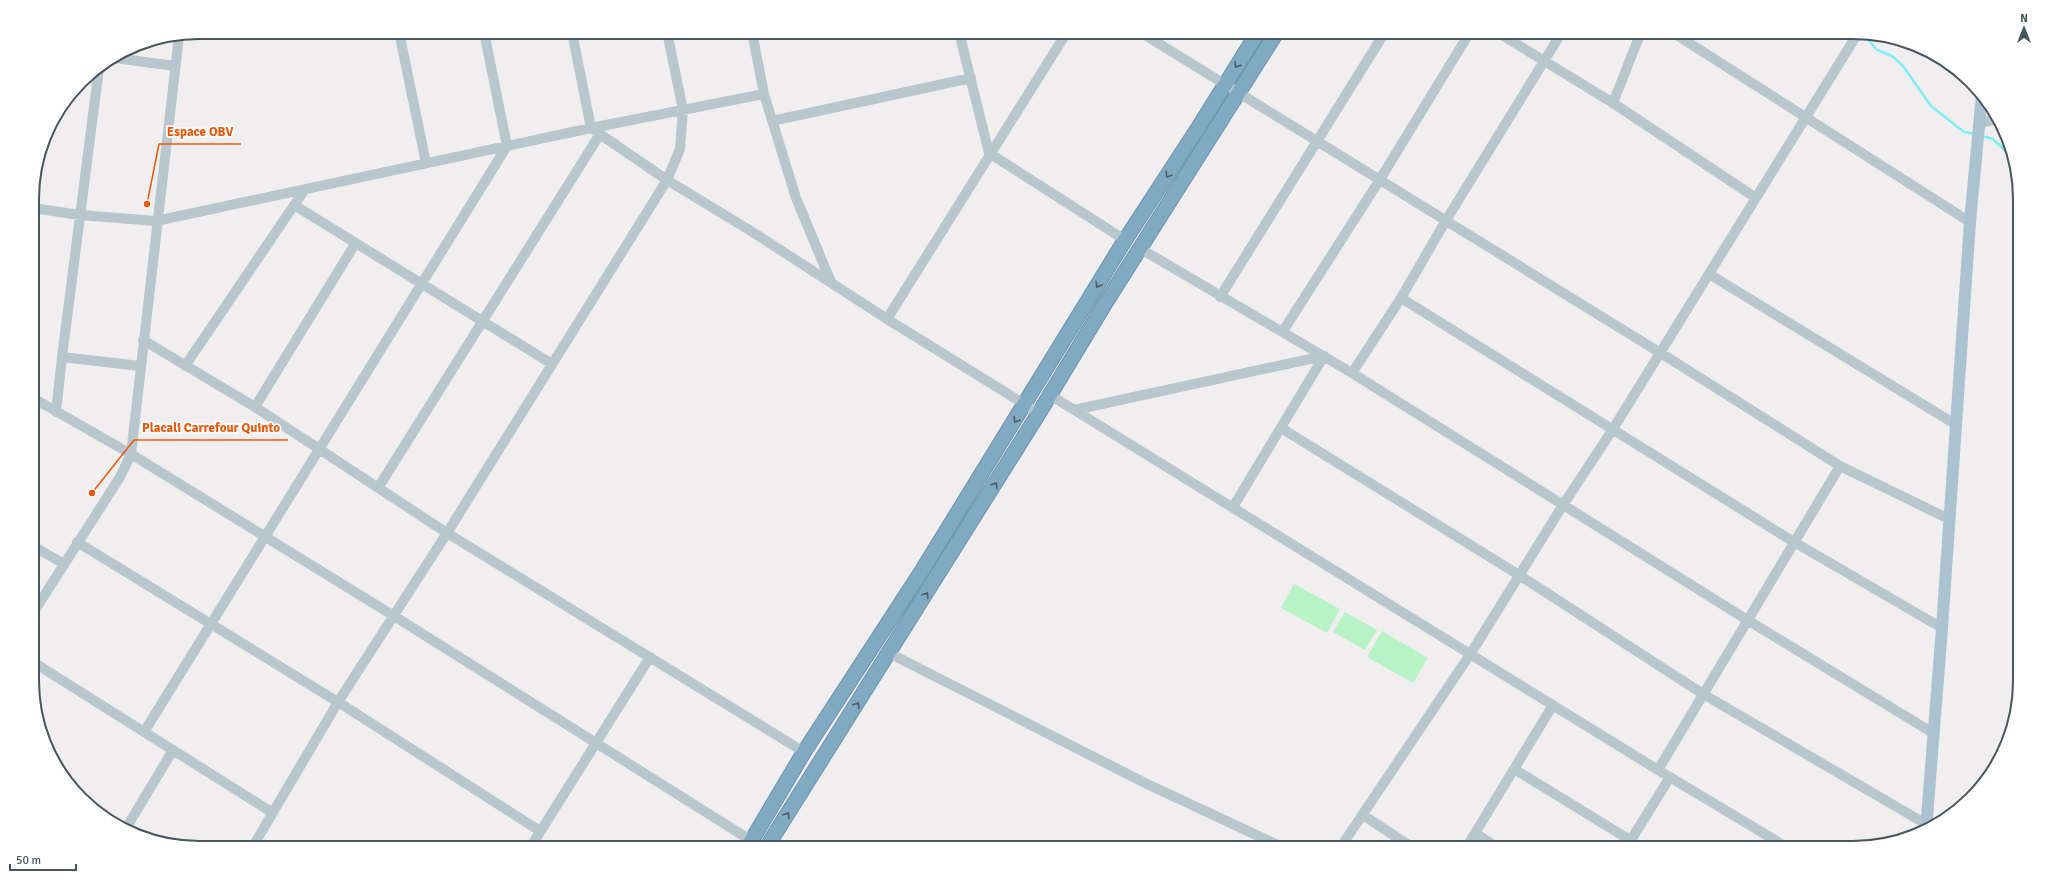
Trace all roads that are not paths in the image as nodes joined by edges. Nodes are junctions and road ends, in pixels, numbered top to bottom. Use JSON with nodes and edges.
{"nodes":[{"id":1,"x":400,"y":39,"type":"edge"},
{"id":2,"x":485,"y":39,"type":"edge"},
{"id":3,"x":573,"y":39,"type":"edge"},
{"id":4,"x":668,"y":39,"type":"edge"},
{"id":5,"x":753,"y":39,"type":"edge"},
{"id":6,"x":961,"y":39,"type":"edge"},
{"id":7,"x":1062,"y":39,"type":"edge"},
{"id":8,"x":1159,"y":39,"type":"edge"},
{"id":9,"x":1254,"y":39,"type":"edge"},
{"id":10,"x":1273,"y":39,"type":"edge"},
{"id":11,"x":1381,"y":39,"type":"edge"},
{"id":12,"x":1466,"y":39,"type":"edge"},
{"id":13,"x":1509,"y":39,"type":"edge"},
{"id":14,"x":1558,"y":39,"type":"edge"},
{"id":15,"x":1638,"y":39,"type":"edge"},
{"id":16,"x":1683,"y":39,"type":"edge"},
{"id":17,"x":1854,"y":39,"type":"edge"},
{"id":18,"x":178,"y":40,"type":"edge"},
{"id":19,"x":122,"y":59,"type":"edge"},
{"id":20,"x":1544,"y":61,"type":"junction"},
{"id":21,"x":175,"y":66,"type":"junction"},
{"id":22,"x":98,"y":75,"type":"edge"},
{"id":23,"x":971,"y":78,"type":"junction"},
{"id":24,"x":1225,"y":84,"type":"junction"},
{"id":25,"x":1239,"y":92,"type":"junction"},
{"id":26,"x":764,"y":94,"type":"junction"},
{"id":27,"x":1613,"y":103,"type":"junction"},
{"id":28,"x":1981,"y":104,"type":"edge"},
{"id":29,"x":683,"y":110,"type":"junction"},
{"id":30,"x":1806,"y":118,"type":"junction"},
{"id":31,"x":1993,"y":120,"type":"edge"},
{"id":32,"x":772,"y":121,"type":"junction"},
{"id":33,"x":1980,"y":123,"type":"junction"},
{"id":34,"x":591,"y":128,"type":"junction"},
{"id":35,"x":600,"y":134,"type":"junction"},
{"id":36,"x":1317,"y":141,"type":"junction"},
{"id":37,"x":507,"y":146,"type":"junction"},
{"id":38,"x":989,"y":153,"type":"junction"},
{"id":39,"x":426,"y":163,"type":"junction"},
{"id":40,"x":667,"y":180,"type":"junction"},
{"id":41,"x":1379,"y":181,"type":"junction"},
{"id":42,"x":305,"y":189,"type":"junction"},
{"id":43,"x":1756,"y":198,"type":"junction"},
{"id":44,"x":294,"y":205,"type":"junction"},
{"id":45,"x":39,"y":209,"type":"edge"},
{"id":46,"x":80,"y":215,"type":"junction"},
{"id":47,"x":156,"y":221,"type":"junction"},
{"id":48,"x":1445,"y":222,"type":"junction"},
{"id":49,"x":1970,"y":222,"type":"junction"},
{"id":50,"x":1125,"y":240,"type":"junction"},
{"id":51,"x":355,"y":244,"type":"junction"},
{"id":52,"x":1141,"y":248,"type":"junction"},
{"id":53,"x":1709,"y":274,"type":"junction"},
{"id":54,"x":832,"y":282,"type":"junction"},
{"id":55,"x":422,"y":284,"type":"junction"},
{"id":56,"x":1220,"y":297,"type":"junction"},
{"id":57,"x":1401,"y":298,"type":"junction"},
{"id":58,"x":887,"y":319,"type":"junction"},
{"id":59,"x":482,"y":322,"type":"junction"},
{"id":60,"x":1283,"y":331,"type":"junction"},
{"id":61,"x":143,"y":340,"type":"junction"},
{"id":62,"x":1659,"y":352,"type":"junction"},
{"id":63,"x":1324,"y":356,"type":"junction"},
{"id":64,"x":62,"y":357,"type":"junction"},
{"id":65,"x":552,"y":364,"type":"junction"},
{"id":66,"x":140,"y":366,"type":"junction"},
{"id":67,"x":186,"y":366,"type":"junction"},
{"id":68,"x":1352,"y":373,"type":"junction"},
{"id":69,"x":1050,"y":395,"type":"junction"},
{"id":70,"x":39,"y":402,"type":"edge"},
{"id":71,"x":1026,"y":404,"type":"junction"},
{"id":72,"x":255,"y":407,"type":"junction"},
{"id":73,"x":1074,"y":410,"type":"junction"},
{"id":74,"x":56,"y":412,"type":"junction"},
{"id":75,"x":1039,"y":413,"type":"junction"},
{"id":76,"x":1955,"y":424,"type":"junction"},
{"id":77,"x":1281,"y":428,"type":"junction"},
{"id":78,"x":1613,"y":429,"type":"junction"},
{"id":79,"x":320,"y":450,"type":"junction"},
{"id":80,"x":131,"y":454,"type":"junction"},
{"id":81,"x":1840,"y":466,"type":"junction"},
{"id":82,"x":378,"y":488,"type":"junction"},
{"id":83,"x":1563,"y":505,"type":"junction"},
{"id":84,"x":1233,"y":507,"type":"junction"},
{"id":85,"x":1949,"y":519,"type":"junction"},
{"id":86,"x":447,"y":534,"type":"junction"},
{"id":87,"x":265,"y":538,"type":"junction"},
{"id":88,"x":77,"y":542,"type":"junction"},
{"id":89,"x":1794,"y":542,"type":"junction"},
{"id":90,"x":39,"y":549,"type":"edge"},
{"id":91,"x":64,"y":564,"type":"junction"},
{"id":92,"x":1519,"y":575,"type":"junction"},
{"id":93,"x":39,"y":604,"type":"edge"},
{"id":94,"x":394,"y":616,"type":"junction"},
{"id":95,"x":1749,"y":620,"type":"junction"},
{"id":96,"x":210,"y":625,"type":"junction"},
{"id":97,"x":1942,"y":628,"type":"junction"},
{"id":98,"x":889,"y":653,"type":"junction"},
{"id":99,"x":1471,"y":653,"type":"junction"},
{"id":100,"x":650,"y":657,"type":"junction"},
{"id":101,"x":39,"y":666,"type":"edge"},
{"id":102,"x":1703,"y":694,"type":"junction"},
{"id":103,"x":338,"y":702,"type":"junction"},
{"id":104,"x":1553,"y":705,"type":"junction"},
{"id":105,"x":144,"y":732,"type":"junction"},
{"id":106,"x":1933,"y":733,"type":"junction"},
{"id":107,"x":596,"y":742,"type":"junction"},
{"id":108,"x":173,"y":750,"type":"junction"},
{"id":109,"x":804,"y":752,"type":"junction"},
{"id":110,"x":1514,"y":769,"type":"junction"},
{"id":111,"x":1658,"y":770,"type":"junction"},
{"id":112,"x":1670,"y":777,"type":"junction"},
{"id":113,"x":273,"y":813,"type":"junction"},
{"id":114,"x":1363,"y":815,"type":"junction"},
{"id":115,"x":1926,"y":823,"type":"edge"},
{"id":116,"x":129,"y":825,"type":"edge"},
{"id":117,"x":1922,"y":825,"type":"edge"},
{"id":118,"x":540,"y":831,"type":"junction"},
{"id":119,"x":1474,"y":834,"type":"junction"},
{"id":120,"x":256,"y":841,"type":"edge"},
{"id":121,"x":534,"y":841,"type":"edge"},
{"id":122,"x":746,"y":841,"type":"edge"},
{"id":123,"x":757,"y":841,"type":"edge"},
{"id":124,"x":770,"y":841,"type":"edge"},
{"id":125,"x":1269,"y":841,"type":"edge"},
{"id":126,"x":1345,"y":841,"type":"edge"},
{"id":127,"x":1402,"y":841,"type":"edge"},
{"id":128,"x":1470,"y":841,"type":"edge"},
{"id":129,"x":1486,"y":841,"type":"edge"},
{"id":130,"x":1623,"y":841,"type":"edge"},
{"id":131,"x":1630,"y":841,"type":"edge"},
{"id":132,"x":1776,"y":841,"type":"edge"}],
"edges":[{"from":1,"to":39,"type":"street"},
{"from":2,"to":37,"type":"street"},
{"from":3,"to":34,"type":"street"},
{"from":4,"to":29,"type":"street"},
{"from":5,"to":26,"type":"street"},
{"from":6,"to":23,"type":"street"},
{"from":7,"to":38,"type":"street"},
{"from":8,"to":24,"type":"street"},
{"from":9,"to":24,"type":"highway","one_way":true},
{"from":10,"to":25,"type":"highway"},
{"from":11,"to":36,"type":"street"},
{"from":12,"to":41,"type":"street"},
{"from":13,"to":20,"type":"street"},
{"from":14,"to":20,"type":"street"},
{"from":15,"to":27,"type":"street"},
{"from":16,"to":30,"type":"street"},
{"from":17,"to":30,"type":"street"},
{"from":18,"to":21,"type":"street"},
{"from":19,"to":21,"type":"street"},
{"from":20,"to":27,"type":"street"},
{"from":20,"to":48,"type":"street"},
{"from":21,"to":47,"type":"street"},
{"from":22,"to":46,"type":"street"},
{"from":23,"to":32,"type":"street"},
{"from":23,"to":38,"type":"street"},
{"from":24,"to":25,"type":"street"},
{"from":24,"to":50,"type":"highway","one_way":true},
{"from":25,"to":36,"type":"street"},
{"from":25,"to":52,"type":"highway"},
{"from":26,"to":29,"type":"street"},
{"from":26,"to":32,"type":"street"},
{"from":27,"to":43,"type":"street"},
{"from":28,"to":33,"type":"main road"},
{"from":29,"to":34,"type":"street"},
{"from":29,"to":40,"type":"street"},
{"from":30,"to":43,"type":"street"},
{"from":30,"to":49,"type":"street"},
{"from":31,"to":33,"type":"street"},
{"from":32,"to":54,"type":"street"},
{"from":33,"to":49,"type":"main road"},
{"from":34,"to":35,"type":"street"},
{"from":34,"to":37,"type":"street"},
{"from":35,"to":40,"type":"street"},
{"from":35,"to":59,"type":"street"},
{"from":36,"to":41,"type":"street"},
{"from":36,"to":56,"type":"street"},
{"from":37,"to":39,"type":"street"},
{"from":37,"to":55,"type":"street"},
{"from":38,"to":50,"type":"street"},
{"from":38,"to":58,"type":"street"},
{"from":39,"to":42,"type":"street"},
{"from":40,"to":54,"type":"street"},
{"from":40,"to":65,"type":"street"},
{"from":41,"to":48,"type":"street"},
{"from":41,"to":60,"type":"street"},
{"from":42,"to":44,"type":"street"},
{"from":42,"to":47,"type":"street"},
{"from":43,"to":53,"type":"street"},
{"from":44,"to":51,"type":"street"},
{"from":44,"to":67,"type":"street"},
{"from":45,"to":46,"type":"street"},
{"from":46,"to":47,"type":"street"},
{"from":46,"to":64,"type":"street"},
{"from":47,"to":61,"type":"street"},
{"from":48,"to":57,"type":"street"},
{"from":48,"to":62,"type":"street"},
{"from":49,"to":76,"type":"main road"},
{"from":50,"to":71,"type":"highway","one_way":true},
{"from":51,"to":55,"type":"street"},
{"from":51,"to":72,"type":"street"},
{"from":52,"to":56,"type":"street"},
{"from":52,"to":69,"type":"highway"},
{"from":53,"to":62,"type":"street"},
{"from":53,"to":76,"type":"street"},
{"from":54,"to":58,"type":"street"},
{"from":55,"to":59,"type":"street"},
{"from":55,"to":79,"type":"street"},
{"from":56,"to":60,"type":"street"},
{"from":57,"to":68,"type":"street"},
{"from":57,"to":78,"type":"street"},
{"from":58,"to":71,"type":"street"},
{"from":59,"to":65,"type":"street"},
{"from":59,"to":82,"type":"street"},
{"from":60,"to":63,"type":"street"},
{"from":61,"to":66,"type":"street"},
{"from":61,"to":67,"type":"street"},
{"from":62,"to":78,"type":"street"},
{"from":62,"to":81,"type":"street"},
{"from":63,"to":68,"type":"street"},
{"from":63,"to":73,"type":"street"},
{"from":63,"to":77,"type":"street"},
{"from":64,"to":66,"type":"street"},
{"from":64,"to":74,"type":"street"},
{"from":65,"to":86,"type":"street"},
{"from":66,"to":80,"type":"street"},
{"from":67,"to":72,"type":"street"},
{"from":68,"to":83,"type":"street"},
{"from":69,"to":73,"type":"street"},
{"from":69,"to":75,"type":"highway"},
{"from":70,"to":74,"type":"street"},
{"from":71,"to":75,"type":"street"},
{"from":71,"to":109,"type":"highway","one_way":true},
{"from":72,"to":79,"type":"street"},
{"from":73,"to":84,"type":"street"},
{"from":74,"to":80,"type":"street"},
{"from":98,"to":75,"type":"highway","one_way":true},
{"from":76,"to":85,"type":"main road"},
{"from":77,"to":84,"type":"street"},
{"from":77,"to":92,"type":"street"},
{"from":78,"to":83,"type":"street"},
{"from":78,"to":89,"type":"street"},
{"from":79,"to":82,"type":"street"},
{"from":79,"to":87,"type":"street"},
{"from":80,"to":87,"type":"street"},
{"from":80,"to":88,"type":"street"},
{"from":81,"to":85,"type":"street"},
{"from":81,"to":89,"type":"street"},
{"from":82,"to":86,"type":"street"},
{"from":83,"to":92,"type":"street"},
{"from":83,"to":95,"type":"street"},
{"from":84,"to":99,"type":"street"},
{"from":85,"to":97,"type":"main road"},
{"from":86,"to":94,"type":"street"},
{"from":86,"to":100,"type":"street"},
{"from":87,"to":94,"type":"street"},
{"from":87,"to":96,"type":"street"},
{"from":88,"to":91,"type":"street"},
{"from":88,"to":96,"type":"street"},
{"from":89,"to":95,"type":"street"},
{"from":89,"to":97,"type":"street"},
{"from":90,"to":91,"type":"street"},
{"from":91,"to":93,"type":"street"},
{"from":92,"to":99,"type":"street"},
{"from":92,"to":102,"type":"street"},
{"from":94,"to":103,"type":"street"},
{"from":94,"to":107,"type":"street"},
{"from":95,"to":102,"type":"street"},
{"from":95,"to":106,"type":"street"},
{"from":96,"to":103,"type":"street"},
{"from":96,"to":105,"type":"street"},
{"from":97,"to":106,"type":"main road"},
{"from":124,"to":98,"type":"highway","one_way":true},
{"from":98,"to":125,"type":"street"},
{"from":99,"to":104,"type":"street"},
{"from":99,"to":114,"type":"street"},
{"from":100,"to":107,"type":"street"},
{"from":100,"to":109,"type":"street"},
{"from":101,"to":105,"type":"street"},
{"from":102,"to":111,"type":"street"},
{"from":102,"to":117,"type":"street"},
{"from":103,"to":113,"type":"street"},
{"from":103,"to":118,"type":"street"},
{"from":104,"to":110,"type":"street"},
{"from":104,"to":111,"type":"street"},
{"from":105,"to":108,"type":"street"},
{"from":106,"to":115,"type":"main road"},
{"from":107,"to":118,"type":"street"},
{"from":107,"to":122,"type":"street"},
{"from":108,"to":113,"type":"street"},
{"from":108,"to":116,"type":"street"},
{"from":109,"to":123,"type":"highway"},
{"from":110,"to":119,"type":"street"},
{"from":110,"to":130,"type":"street"},
{"from":111,"to":112,"type":"street"},
{"from":112,"to":131,"type":"street"},
{"from":112,"to":132,"type":"street"},
{"from":113,"to":120,"type":"street"},
{"from":114,"to":126,"type":"street"},
{"from":114,"to":127,"type":"street"},
{"from":118,"to":121,"type":"street"},
{"from":119,"to":128,"type":"street"},
{"from":119,"to":129,"type":"street"}]}
